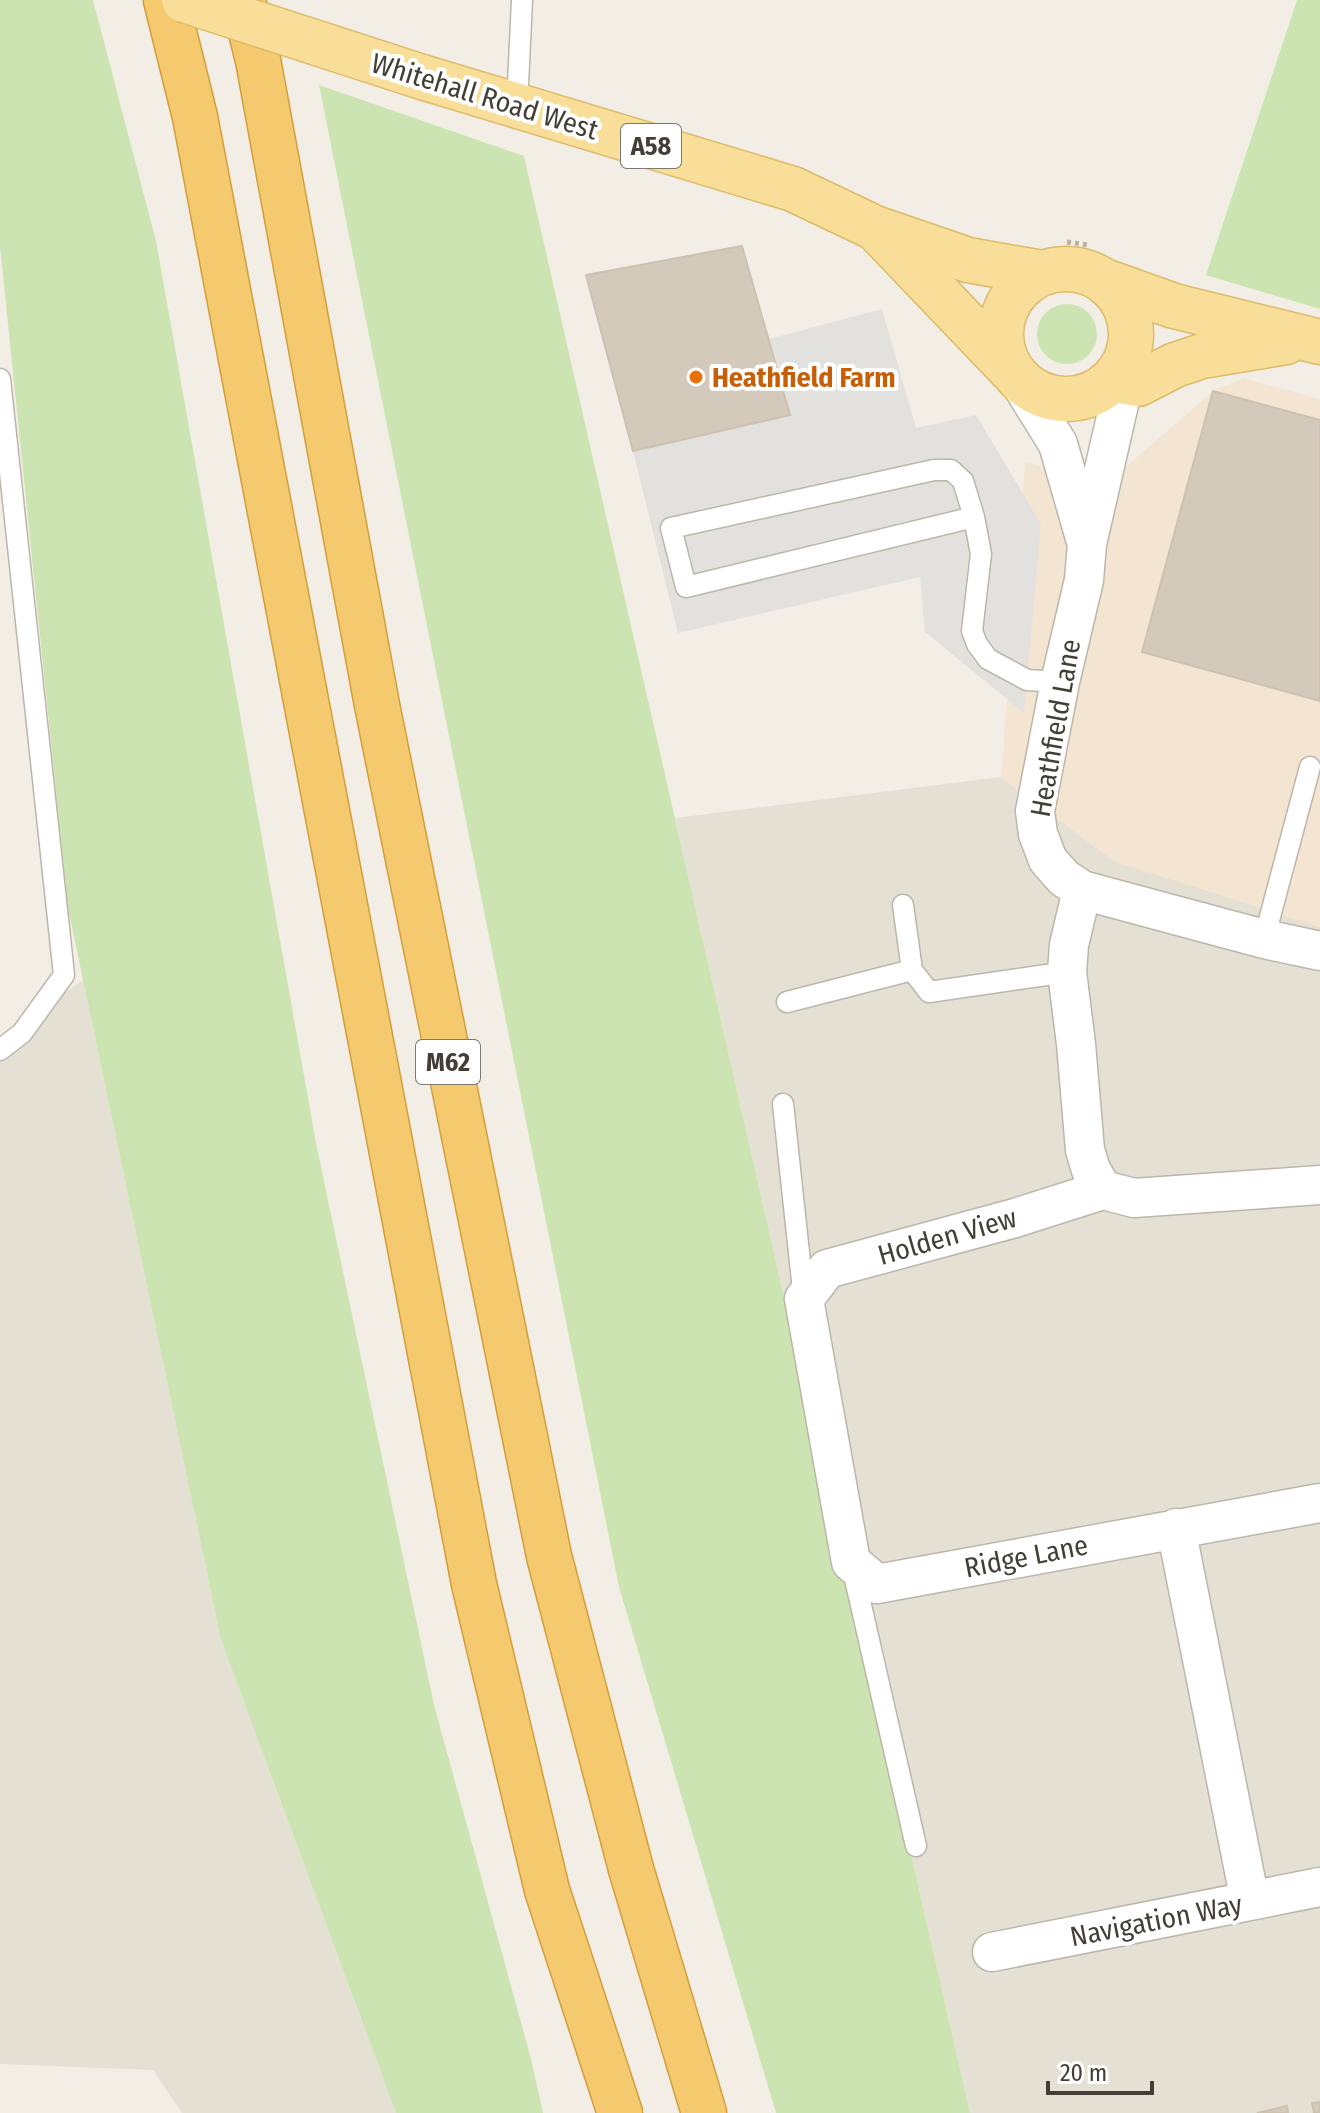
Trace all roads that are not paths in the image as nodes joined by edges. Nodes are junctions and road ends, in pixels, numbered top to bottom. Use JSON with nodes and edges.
{"nodes":[{"id":1,"x":166,"y":0,"type":"edge"},
{"id":2,"x":184,"y":0,"type":"edge"},
{"id":3,"x":243,"y":0,"type":"edge"},
{"id":4,"x":522,"y":0,"type":"edge"},
{"id":5,"x":517,"y":106,"type":"junction"},
{"id":6,"x":875,"y":228,"type":"junction"},
{"id":7,"x":1042,"y":273,"type":"junction"},
{"id":8,"x":1104,"y":281,"type":"junction"},
{"id":9,"x":1314,"y":341,"type":"edge"},
{"id":10,"x":1014,"y":375,"type":"junction"},
{"id":11,"x":0,"y":379,"type":"edge"},
{"id":12,"x":1113,"y":380,"type":"junction"},
{"id":13,"x":974,"y":517,"type":"junction"},
{"id":14,"x":1087,"y":544,"type":"junction"},
{"id":15,"x":1060,"y":682,"type":"junction"},
{"id":16,"x":1310,"y":767,"type":"dead end"},
{"id":17,"x":1082,"y":890,"type":"junction"},
{"id":18,"x":903,"y":905,"type":"dead end"},
{"id":19,"x":1264,"y":939,"type":"junction"},
{"id":20,"x":1320,"y":951,"type":"edge"},
{"id":21,"x":912,"y":970,"type":"junction"},
{"id":22,"x":1067,"y":972,"type":"junction"},
{"id":23,"x":787,"y":1002,"type":"dead end"},
{"id":24,"x":0,"y":1050,"type":"edge"},
{"id":25,"x":783,"y":1104,"type":"dead end"},
{"id":26,"x":1320,"y":1185,"type":"edge"},
{"id":27,"x":1103,"y":1190,"type":"junction"},
{"id":28,"x":804,"y":1299,"type":"junction"},
{"id":29,"x":1320,"y":1503,"type":"edge"},
{"id":30,"x":1176,"y":1528,"type":"junction"},
{"id":31,"x":864,"y":1573,"type":"junction"},
{"id":32,"x":916,"y":1846,"type":"dead end"},
{"id":33,"x":1320,"y":1887,"type":"edge"},
{"id":34,"x":1250,"y":1901,"type":"junction"},
{"id":35,"x":992,"y":1952,"type":"dead end"},
{"id":36,"x":620,"y":2113,"type":"edge"},
{"id":37,"x":704,"y":2113,"type":"edge"}],
"edges":[{"from":1,"to":36,"type":"highway","number":"M62"},
{"from":2,"to":5,"type":"main road","name":"Whitehall Road West","number":"A58","bridge":true},
{"from":3,"to":37,"type":"highway","number":"M62"},
{"from":4,"to":5,"type":"lane"},
{"from":5,"to":6,"type":"main road","name":"Whitehall Road West","number":"A58"},
{"from":6,"to":7,"type":"main road","name":"Whitehall Road West","number":"A58"},
{"from":6,"to":10,"type":"main road","name":"Whitehall Road West","number":"A58"},
{"from":7,"to":8,"type":"main road","number":"A58"},
{"from":7,"to":10,"type":"main road"},
{"from":8,"to":9,"type":"main road","number":"A58"},
{"from":8,"to":12,"type":"main road"},
{"from":9,"to":12,"type":"main road","number":"A58"},
{"from":10,"to":12,"type":"main road","number":"A58"},
{"from":10,"to":14,"type":"street","name":"Heathfield Lane"},
{"from":11,"to":24,"type":"lane"},
{"from":12,"to":14,"type":"street","name":"Heathfield Lane"},
{"from":13,"to":13,"type":"lane"},
{"from":13,"to":15,"type":"lane"},
{"from":14,"to":15,"type":"street","name":"Heathfield Lane"},
{"from":15,"to":17,"type":"street","name":"Heathfield Lane"},
{"from":16,"to":19,"type":"lane"},
{"from":17,"to":19,"type":"street","name":"Heathfield Lane"},
{"from":17,"to":22,"type":"street"},
{"from":18,"to":21,"type":"lane"},
{"from":19,"to":20,"type":"street","name":"Heathfield Lane"},
{"from":21,"to":22,"type":"lane"},
{"from":21,"to":23,"type":"lane"},
{"from":22,"to":27,"type":"street"},
{"from":25,"to":28,"type":"lane"},
{"from":26,"to":27,"type":"street"},
{"from":27,"to":28,"type":"street","name":"Holden View"},
{"from":28,"to":31,"type":"street"},
{"from":29,"to":30,"type":"street","name":"Ridge Lane"},
{"from":30,"to":31,"type":"street","name":"Ridge Lane"},
{"from":30,"to":34,"type":"street"},
{"from":31,"to":32,"type":"lane"},
{"from":33,"to":34,"type":"street","name":"Navigation Way"},
{"from":34,"to":35,"type":"street","name":"Navigation Way"}]}
